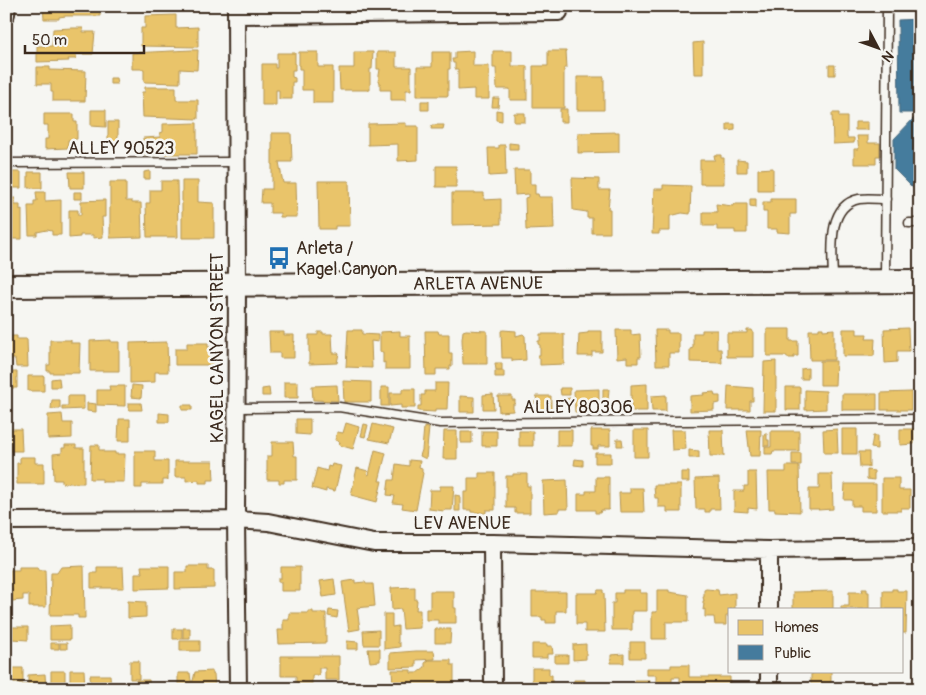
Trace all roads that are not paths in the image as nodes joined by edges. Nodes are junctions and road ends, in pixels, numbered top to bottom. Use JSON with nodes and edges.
{"nodes":[{"id":1,"x":7,"y":6,"type":"edge"},
{"id":2,"x":887,"y":6,"type":"edge"},
{"id":3,"x":236,"y":10,"type":"edge"},
{"id":4,"x":560,"y":12,"type":"dead end"},
{"id":5,"x":6,"y":14,"type":"edge"},
{"id":6,"x":236,"y":162,"type":"junction"},
{"id":7,"x":6,"y":163,"type":"edge"},
{"id":8,"x":886,"y":199,"type":"junction"},
{"id":9,"x":909,"y":223,"type":"dead end"},
{"id":10,"x":920,"y":223,"type":"edge"},
{"id":11,"x":885,"y":281,"type":"junction"},
{"id":12,"x":920,"y":281,"type":"edge"},
{"id":13,"x":833,"y":282,"type":"junction"},
{"id":14,"x":237,"y":285,"type":"junction"},
{"id":15,"x":6,"y":286,"type":"edge"},
{"id":16,"x":237,"y":408,"type":"junction"},
{"id":17,"x":920,"y":419,"type":"edge"},
{"id":18,"x":236,"y":520,"type":"junction"},
{"id":19,"x":6,"y":521,"type":"edge"},
{"id":20,"x":492,"y":543,"type":"junction"},
{"id":21,"x":920,"y":548,"type":"edge"},
{"id":22,"x":769,"y":550,"type":"junction"},
{"id":23,"x":769,"y":608,"type":"edge"},
{"id":24,"x":769,"y":672,"type":"edge"},
{"id":25,"x":238,"y":689,"type":"edge"},
{"id":26,"x":493,"y":689,"type":"edge"},
{"id":27,"x":769,"y":689,"type":"edge"}],
"edges":[{"from":1,"to":5,"type":"street"},
{"from":2,"to":8,"type":"lane"},
{"from":3,"to":4,"type":"street"},
{"from":3,"to":6,"type":"street","name":"KAGEL CANYON STREET"},
{"from":6,"to":7,"type":"lane","name":"ALLEY 90523"},
{"from":6,"to":14,"type":"street","name":"KAGEL CANYON STREET"},
{"from":8,"to":11,"type":"lane"},
{"from":8,"to":13,"type":"lane"},
{"from":9,"to":10,"type":"lane"},
{"from":11,"to":12,"type":"main road","name":"ARLETA AVENUE"},
{"from":11,"to":13,"type":"main road","name":"ARLETA AVENUE"},
{"from":13,"to":14,"type":"main road","name":"ARLETA AVENUE"},
{"from":14,"to":15,"type":"main road","name":"ARLETA AVENUE"},
{"from":14,"to":16,"type":"street","name":"KAGEL CANYON STREET"},
{"from":16,"to":17,"type":"lane","name":"ALLEY 80306"},
{"from":16,"to":18,"type":"street","name":"KAGEL CANYON STREET"},
{"from":18,"to":19,"type":"street","name":"LEV AVENUE"},
{"from":18,"to":20,"type":"street","name":"LEV AVENUE"},
{"from":18,"to":25,"type":"street","name":"KAGEL CANYON STREET"},
{"from":20,"to":22,"type":"street","name":"LEV AVENUE"},
{"from":20,"to":26,"type":"street"},
{"from":21,"to":22,"type":"street","name":"LEV AVENUE"},
{"from":22,"to":23,"type":"street"},
{"from":24,"to":27,"type":"street"}]}
